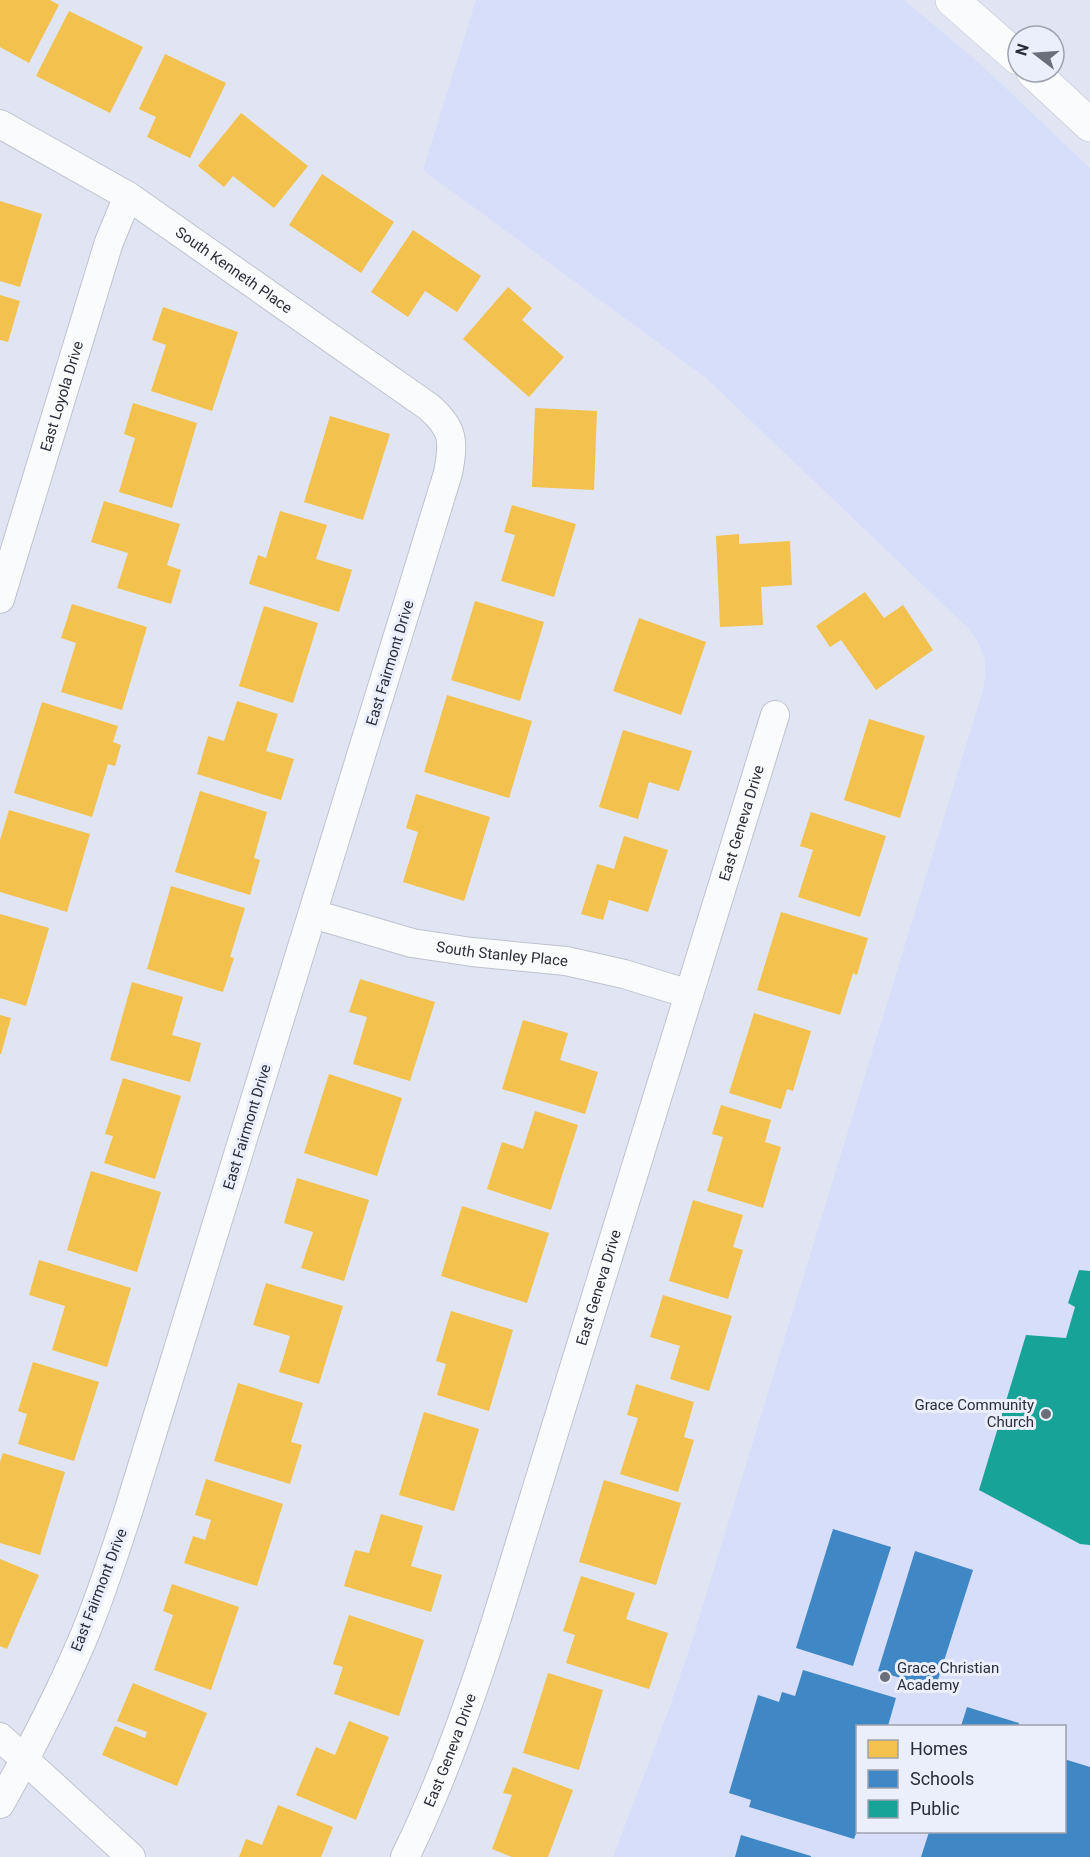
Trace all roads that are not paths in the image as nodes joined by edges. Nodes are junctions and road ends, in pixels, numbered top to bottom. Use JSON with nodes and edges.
{"nodes":[{"id":1,"x":952,"y":0,"type":"edge"},
{"id":2,"x":1006,"y":47,"type":"edge"},
{"id":3,"x":1046,"y":84,"type":"edge"},
{"id":4,"x":0,"y":123,"type":"edge"},
{"id":5,"x":1090,"y":126,"type":"edge"},
{"id":6,"x":128,"y":196,"type":"junction"},
{"id":7,"x":452,"y":435,"type":"joint"},
{"id":8,"x":0,"y":599,"type":"edge"},
{"id":9,"x":775,"y":715,"type":"dead end"},
{"id":10,"x":313,"y":914,"type":"junction"},
{"id":11,"x":689,"y":994,"type":"junction"},
{"id":12,"x":0,"y":1737,"type":"edge"},
{"id":13,"x":25,"y":1759,"type":"junction"},
{"id":14,"x":0,"y":1804,"type":"edge"},
{"id":15,"x":131,"y":1857,"type":"edge"},
{"id":16,"x":405,"y":1857,"type":"edge"}],
"edges":[{"from":1,"to":2,"type":"street"},
{"from":3,"to":5,"type":"street"},
{"from":4,"to":6,"type":"street","name":"South Kenneth Place"},
{"from":6,"to":7,"type":"street","name":"South Kenneth Place"},
{"from":6,"to":8,"type":"street","name":"East Loyola Drive"},
{"from":7,"to":10,"type":"street","name":"East Fairmont Drive"},
{"from":9,"to":11,"type":"street","name":"East Geneva Drive"},
{"from":10,"to":11,"type":"street","name":"South Stanley Place"},
{"from":10,"to":13,"type":"street","name":"East Fairmont Drive"},
{"from":11,"to":16,"type":"street","name":"East Geneva Drive"},
{"from":12,"to":13,"type":"street"},
{"from":13,"to":14,"type":"street","name":"East Fairmont Drive"},
{"from":13,"to":15,"type":"street"}]}
